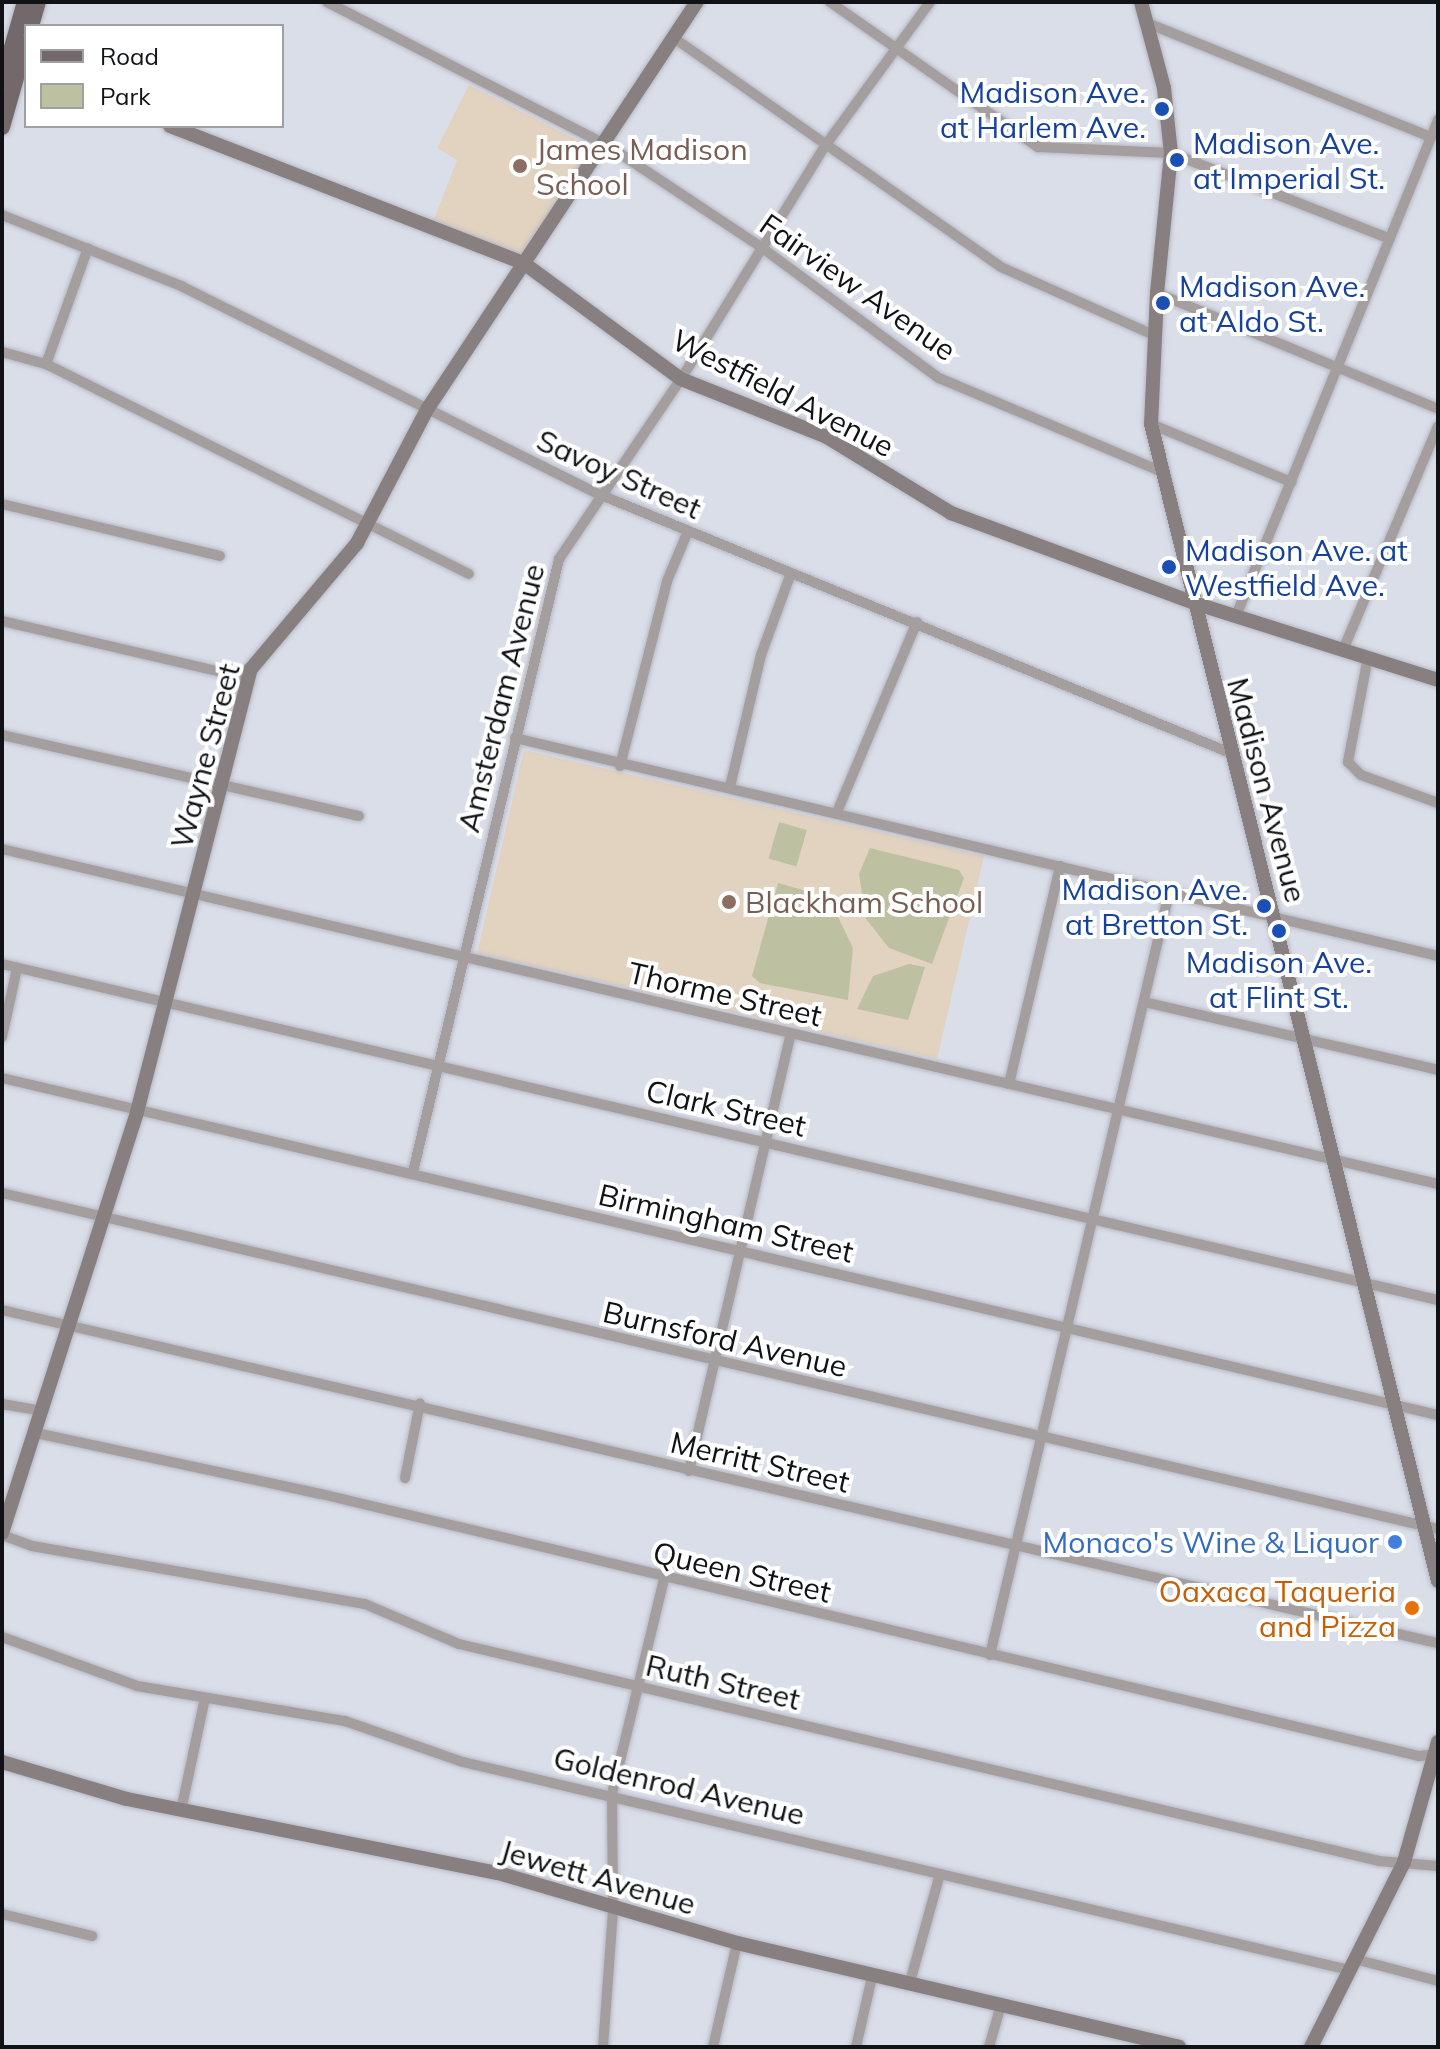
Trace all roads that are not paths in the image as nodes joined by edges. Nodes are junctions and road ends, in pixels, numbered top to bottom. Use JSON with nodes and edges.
{"nodes":[{"id":1,"x":25,"y":2,"type":"edge"},
{"id":2,"x":38,"y":2,"type":"edge"},
{"id":3,"x":327,"y":2,"type":"edge"},
{"id":4,"x":697,"y":2,"type":"edge"},
{"id":5,"x":830,"y":2,"type":"edge"},
{"id":6,"x":930,"y":2,"type":"edge"},
{"id":7,"x":1141,"y":2,"type":"edge"},
{"id":8,"x":1147,"y":23,"type":"junction"},
{"id":9,"x":32,"y":24,"type":"edge"},
{"id":10,"x":674,"y":38,"type":"junction"},
{"id":11,"x":895,"y":46,"type":"junction"},
{"id":12,"x":18,"y":66,"type":"edge"},
{"id":13,"x":2,"y":82,"type":"edge"},
{"id":14,"x":5,"y":108,"type":"edge"},
{"id":15,"x":1438,"y":120,"type":"edge"},
{"id":16,"x":2,"y":127,"type":"edge"},
{"id":17,"x":175,"y":128,"type":"edge"},
{"id":18,"x":1431,"y":137,"type":"junction"},
{"id":19,"x":607,"y":145,"type":"junction"},
{"id":20,"x":825,"y":146,"type":"junction"},
{"id":21,"x":1171,"y":153,"type":"junction"},
{"id":22,"x":2,"y":215,"type":"edge"},
{"id":23,"x":1390,"y":239,"type":"junction"},
{"id":24,"x":761,"y":247,"type":"junction"},
{"id":25,"x":88,"y":248,"type":"junction"},
{"id":26,"x":525,"y":264,"type":"junction"},
{"id":27,"x":1157,"y":293,"type":"junction"},
{"id":28,"x":1154,"y":335,"type":"junction"},
{"id":29,"x":2,"y":352,"type":"edge"},
{"id":30,"x":46,"y":364,"type":"junction"},
{"id":31,"x":1340,"y":364,"type":"junction"},
{"id":32,"x":681,"y":379,"type":"junction"},
{"id":33,"x":428,"y":408,"type":"junction"},
{"id":34,"x":1438,"y":409,"type":"edge"},
{"id":35,"x":1151,"y":424,"type":"junction"},
{"id":36,"x":1438,"y":426,"type":"edge"},
{"id":37,"x":1163,"y":472,"type":"junction"},
{"id":38,"x":1291,"y":482,"type":"junction"},
{"id":39,"x":601,"y":495,"type":"junction"},
{"id":40,"x":2,"y":504,"type":"edge"},
{"id":41,"x":370,"y":523,"type":"junction"},
{"id":42,"x":688,"y":531,"type":"junction"},
{"id":43,"x":220,"y":556,"type":"dead end"},
{"id":44,"x":791,"y":573,"type":"junction"},
{"id":45,"x":469,"y":574,"type":"dead end"},
{"id":46,"x":1194,"y":603,"type":"junction"},
{"id":47,"x":1236,"y":616,"type":"junction"},
{"id":48,"x":2,"y":621,"type":"edge"},
{"id":49,"x":917,"y":622,"type":"junction"},
{"id":50,"x":1343,"y":650,"type":"junction"},
{"id":51,"x":1368,"y":657,"type":"junction"},
{"id":52,"x":247,"y":678,"type":"junction"},
{"id":53,"x":1438,"y":680,"type":"edge"},
{"id":54,"x":2,"y":735,"type":"edge"},
{"id":55,"x":515,"y":738,"type":"junction"},
{"id":56,"x":1228,"y":752,"type":"junction"},
{"id":57,"x":620,"y":766,"type":"junction"},
{"id":58,"x":730,"y":787,"type":"junction"},
{"id":59,"x":221,"y":788,"type":"junction"},
{"id":60,"x":1438,"y":803,"type":"edge"},
{"id":61,"x":837,"y":812,"type":"junction"},
{"id":62,"x":359,"y":816,"type":"dead end"},
{"id":63,"x":2,"y":849,"type":"edge"},
{"id":64,"x":1060,"y":866,"type":"junction"},
{"id":65,"x":1169,"y":893,"type":"junction"},
{"id":66,"x":195,"y":895,"type":"junction"},
{"id":67,"x":1274,"y":917,"type":"junction"},
{"id":68,"x":1438,"y":956,"type":"edge"},
{"id":69,"x":464,"y":957,"type":"junction"},
{"id":70,"x":2,"y":964,"type":"edge"},
{"id":71,"x":17,"y":968,"type":"junction"},
{"id":72,"x":166,"y":1002,"type":"junction"},
{"id":73,"x":1144,"y":1002,"type":"junction"},
{"id":74,"x":791,"y":1034,"type":"junction"},
{"id":75,"x":2,"y":1037,"type":"edge"},
{"id":76,"x":1303,"y":1039,"type":"junction"},
{"id":77,"x":439,"y":1066,"type":"junction"},
{"id":78,"x":1438,"y":1070,"type":"edge"},
{"id":79,"x":2,"y":1078,"type":"edge"},
{"id":80,"x":1009,"y":1084,"type":"junction"},
{"id":81,"x":1119,"y":1110,"type":"junction"},
{"id":82,"x":137,"y":1112,"type":"junction"},
{"id":83,"x":765,"y":1142,"type":"junction"},
{"id":84,"x":1333,"y":1161,"type":"junction"},
{"id":85,"x":413,"y":1172,"type":"junction"},
{"id":86,"x":1438,"y":1182,"type":"edge"},
{"id":87,"x":2,"y":1193,"type":"edge"},
{"id":88,"x":106,"y":1218,"type":"junction"},
{"id":89,"x":1093,"y":1218,"type":"junction"},
{"id":90,"x":740,"y":1252,"type":"junction"},
{"id":91,"x":1364,"y":1283,"type":"junction"},
{"id":92,"x":1438,"y":1300,"type":"edge"},
{"id":93,"x":2,"y":1310,"type":"edge"},
{"id":94,"x":72,"y":1327,"type":"junction"},
{"id":95,"x":1067,"y":1328,"type":"junction"},
{"id":96,"x":714,"y":1362,"type":"junction"},
{"id":97,"x":420,"y":1403,"type":"junction"},
{"id":98,"x":2,"y":1404,"type":"edge"},
{"id":99,"x":1393,"y":1404,"type":"junction"},
{"id":100,"x":43,"y":1411,"type":"junction"},
{"id":101,"x":1438,"y":1415,"type":"edge"},
{"id":102,"x":36,"y":1433,"type":"junction"},
{"id":103,"x":1042,"y":1436,"type":"junction"},
{"id":104,"x":689,"y":1471,"type":"junction"},
{"id":105,"x":405,"y":1478,"type":"dead end"},
{"id":106,"x":1431,"y":1527,"type":"edge"},
{"id":107,"x":2,"y":1534,"type":"edge"},
{"id":108,"x":1015,"y":1545,"type":"junction"},
{"id":109,"x":664,"y":1579,"type":"junction"},
{"id":110,"x":1438,"y":1581,"type":"edge"},
{"id":111,"x":2,"y":1637,"type":"edge"},
{"id":112,"x":1438,"y":1643,"type":"edge"},
{"id":113,"x":990,"y":1655,"type":"junction"},
{"id":114,"x":637,"y":1687,"type":"junction"},
{"id":115,"x":205,"y":1698,"type":"junction"},
{"id":116,"x":1437,"y":1750,"type":"edge"},
{"id":117,"x":2,"y":1762,"type":"edge"},
{"id":118,"x":612,"y":1794,"type":"junction"},
{"id":119,"x":182,"y":1806,"type":"junction"},
{"id":120,"x":1404,"y":1862,"type":"junction"},
{"id":121,"x":1438,"y":1866,"type":"edge"},
{"id":122,"x":940,"y":1874,"type":"junction"},
{"id":123,"x":613,"y":1910,"type":"junction"},
{"id":124,"x":2,"y":1914,"type":"edge"},
{"id":125,"x":92,"y":1936,"type":"dead end"},
{"id":126,"x":737,"y":1943,"type":"junction"},
{"id":127,"x":1352,"y":1965,"type":"junction"},
{"id":128,"x":873,"y":1973,"type":"junction"},
{"id":129,"x":1438,"y":1981,"type":"edge"},
{"id":130,"x":910,"y":1982,"type":"junction"},
{"id":131,"x":1001,"y":2005,"type":"junction"},
{"id":132,"x":603,"y":2047,"type":"edge"},
{"id":133,"x":713,"y":2047,"type":"edge"},
{"id":134,"x":856,"y":2047,"type":"edge"},
{"id":135,"x":989,"y":2047,"type":"edge"},
{"id":136,"x":1179,"y":2047,"type":"edge"},
{"id":137,"x":1311,"y":2047,"type":"edge"}],
"edges":[{"from":1,"to":12,"type":"main road"},
{"from":2,"to":9,"type":"main road"},
{"from":3,"to":19,"type":"street","name":"Fairview Avenue"},
{"from":4,"to":10,"type":"main road","name":"Wayne Street"},
{"from":5,"to":11,"type":"street"},
{"from":6,"to":11,"type":"street","name":"Amsterdam Avenue"},
{"from":7,"to":8,"type":"main road","name":"Madison Avenue"},
{"from":8,"to":18,"type":"street"},
{"from":8,"to":21,"type":"main road","name":"Madison Avenue"},
{"from":10,"to":19,"type":"main road","name":"Wayne Street"},
{"from":10,"to":20,"type":"street"},
{"from":11,"to":20,"type":"street","name":"Amsterdam Avenue"},
{"from":11,"to":21,"type":"street"},
{"from":12,"to":13,"type":"main road"},
{"from":12,"to":14,"type":"main road"},
{"from":14,"to":16,"type":"main road"},
{"from":15,"to":18,"type":"street"},
{"from":17,"to":26,"type":"main road","name":"Westfield Avenue"},
{"from":18,"to":23,"type":"street"},
{"from":19,"to":24,"type":"street","name":"Fairview Avenue"},
{"from":19,"to":26,"type":"main road","name":"Wayne Street"},
{"from":20,"to":24,"type":"street","name":"Amsterdam Avenue"},
{"from":20,"to":28,"type":"street"},
{"from":21,"to":23,"type":"street"},
{"from":21,"to":27,"type":"main road","name":"Madison Avenue"},
{"from":22,"to":25,"type":"street","name":"Savoy Street"},
{"from":23,"to":31,"type":"street"},
{"from":24,"to":32,"type":"street","name":"Amsterdam Avenue"},
{"from":24,"to":37,"type":"street","name":"Fairview Avenue"},
{"from":25,"to":30,"type":"street"},
{"from":25,"to":33,"type":"street","name":"Savoy Street"},
{"from":26,"to":32,"type":"main road","name":"Westfield Avenue"},
{"from":26,"to":33,"type":"main road","name":"Wayne Street"},
{"from":27,"to":28,"type":"main road","name":"Madison Avenue"},
{"from":27,"to":31,"type":"street"},
{"from":28,"to":35,"type":"main road","name":"Madison Avenue"},
{"from":29,"to":30,"type":"street"},
{"from":30,"to":41,"type":"street"},
{"from":31,"to":34,"type":"street"},
{"from":31,"to":38,"type":"street"},
{"from":32,"to":39,"type":"street","name":"Amsterdam Avenue"},
{"from":32,"to":46,"type":"main road","name":"Westfield Avenue"},
{"from":33,"to":39,"type":"street","name":"Savoy Street"},
{"from":33,"to":41,"type":"main road","name":"Wayne Street"},
{"from":35,"to":37,"type":"main road","name":"Madison Avenue"},
{"from":35,"to":38,"type":"street"},
{"from":36,"to":50,"type":"street"},
{"from":37,"to":46,"type":"main road","name":"Madison Avenue"},
{"from":38,"to":47,"type":"street"},
{"from":39,"to":42,"type":"street","name":"Savoy Street"},
{"from":39,"to":55,"type":"street","name":"Amsterdam Avenue"},
{"from":40,"to":43,"type":"street"},
{"from":41,"to":45,"type":"street"},
{"from":41,"to":52,"type":"main road","name":"Wayne Street"},
{"from":42,"to":44,"type":"street","name":"Savoy Street"},
{"from":42,"to":57,"type":"street"},
{"from":44,"to":49,"type":"street","name":"Savoy Street"},
{"from":44,"to":58,"type":"street"},
{"from":46,"to":47,"type":"main road","name":"Westfield Avenue"},
{"from":46,"to":56,"type":"main road","name":"Madison Avenue"},
{"from":47,"to":50,"type":"main road","name":"Westfield Avenue"},
{"from":48,"to":52,"type":"street"},
{"from":49,"to":56,"type":"street","name":"Savoy Street"},
{"from":49,"to":61,"type":"street"},
{"from":50,"to":51,"type":"main road","name":"Westfield Avenue"},
{"from":51,"to":53,"type":"main road","name":"Westfield Avenue"},
{"from":51,"to":60,"type":"street"},
{"from":52,"to":59,"type":"main road","name":"Wayne Street"},
{"from":54,"to":59,"type":"street"},
{"from":55,"to":57,"type":"street"},
{"from":55,"to":69,"type":"street","name":"Amsterdam Avenue"},
{"from":56,"to":67,"type":"main road","name":"Madison Avenue"},
{"from":57,"to":58,"type":"street"},
{"from":58,"to":61,"type":"street"},
{"from":59,"to":62,"type":"street"},
{"from":59,"to":66,"type":"main road","name":"Wayne Street"},
{"from":61,"to":64,"type":"street"},
{"from":63,"to":66,"type":"street","name":"Thorme Street"},
{"from":64,"to":65,"type":"street"},
{"from":64,"to":80,"type":"street"},
{"from":65,"to":67,"type":"street"},
{"from":65,"to":73,"type":"street"},
{"from":66,"to":69,"type":"street","name":"Thorme Street"},
{"from":66,"to":72,"type":"main road","name":"Wayne Street"},
{"from":67,"to":68,"type":"street"},
{"from":67,"to":76,"type":"main road","name":"Madison Avenue"},
{"from":69,"to":74,"type":"street","name":"Thorme Street"},
{"from":69,"to":77,"type":"street","name":"Amsterdam Avenue"},
{"from":70,"to":71,"type":"street","name":"Clark Street"},
{"from":71,"to":72,"type":"street","name":"Clark Street"},
{"from":71,"to":75,"type":"street"},
{"from":72,"to":77,"type":"street","name":"Clark Street"},
{"from":72,"to":82,"type":"main road","name":"Wayne Street"},
{"from":73,"to":76,"type":"street"},
{"from":73,"to":81,"type":"street"},
{"from":74,"to":80,"type":"street","name":"Thorme Street"},
{"from":74,"to":83,"type":"street"},
{"from":76,"to":78,"type":"street"},
{"from":76,"to":84,"type":"main road","name":"Madison Avenue"},
{"from":77,"to":83,"type":"street","name":"Clark Street"},
{"from":77,"to":85,"type":"street","name":"Amsterdam Avenue"},
{"from":79,"to":82,"type":"street","name":"Birmingham Street"},
{"from":80,"to":81,"type":"street","name":"Thorme Street"},
{"from":81,"to":84,"type":"street","name":"Thorme Street"},
{"from":81,"to":89,"type":"street"},
{"from":82,"to":85,"type":"street","name":"Birmingham Street"},
{"from":82,"to":88,"type":"main road","name":"Wayne Street"},
{"from":83,"to":89,"type":"street","name":"Clark Street"},
{"from":83,"to":90,"type":"street"},
{"from":84,"to":86,"type":"street","name":"Thorme Street"},
{"from":84,"to":91,"type":"main road","name":"Madison Avenue"},
{"from":85,"to":90,"type":"street","name":"Birmingham Street"},
{"from":87,"to":88,"type":"street","name":"Burnsford Avenue"},
{"from":88,"to":94,"type":"main road","name":"Wayne Street"},
{"from":88,"to":96,"type":"street","name":"Burnsford Avenue"},
{"from":89,"to":91,"type":"street","name":"Clark Street"},
{"from":89,"to":95,"type":"street"},
{"from":90,"to":95,"type":"street","name":"Birmingham Street"},
{"from":90,"to":96,"type":"street"},
{"from":91,"to":92,"type":"street","name":"Clark Street"},
{"from":91,"to":99,"type":"main road","name":"Madison Avenue"},
{"from":93,"to":94,"type":"street","name":"Merritt Street"},
{"from":94,"to":97,"type":"street","name":"Merritt Street"},
{"from":94,"to":100,"type":"main road","name":"Wayne Street"},
{"from":95,"to":99,"type":"street","name":"Birmingham Street"},
{"from":95,"to":103,"type":"street"},
{"from":96,"to":103,"type":"street","name":"Burnsford Avenue"},
{"from":96,"to":104,"type":"street"},
{"from":97,"to":104,"type":"street","name":"Merritt Street"},
{"from":97,"to":105,"type":"street"},
{"from":98,"to":100,"type":"street"},
{"from":99,"to":101,"type":"street","name":"Birmingham Street"},
{"from":99,"to":106,"type":"main road","name":"Madison Avenue"},
{"from":100,"to":102,"type":"main road","name":"Wayne Street"},
{"from":102,"to":107,"type":"main road","name":"Wayne Street"},
{"from":102,"to":109,"type":"street","name":"Queen Street"},
{"from":103,"to":106,"type":"street","name":"Burnsford Avenue"},
{"from":103,"to":108,"type":"street"},
{"from":104,"to":108,"type":"street","name":"Merritt Street"},
{"from":106,"to":110,"type":"main road","name":"Madison Avenue"},
{"from":107,"to":114,"type":"street","name":"Ruth Street"},
{"from":108,"to":112,"type":"street","name":"Merritt Street"},
{"from":108,"to":113,"type":"street"},
{"from":109,"to":113,"type":"street","name":"Queen Street"},
{"from":109,"to":114,"type":"street"},
{"from":111,"to":115,"type":"street","name":"Goldenrod Avenue"},
{"from":113,"to":116,"type":"street","name":"Queen Street"},
{"from":114,"to":118,"type":"street"},
{"from":114,"to":120,"type":"street","name":"Ruth Street"},
{"from":115,"to":118,"type":"street","name":"Goldenrod Avenue"},
{"from":115,"to":119,"type":"street"},
{"from":116,"to":120,"type":"main road"},
{"from":117,"to":119,"type":"main road","name":"Jewett Avenue"},
{"from":118,"to":122,"type":"street","name":"Goldenrod Avenue"},
{"from":118,"to":123,"type":"street"},
{"from":119,"to":123,"type":"main road","name":"Jewett Avenue"},
{"from":120,"to":121,"type":"street","name":"Ruth Street"},
{"from":120,"to":127,"type":"main road"},
{"from":122,"to":127,"type":"street","name":"Goldenrod Avenue"},
{"from":122,"to":130,"type":"street"},
{"from":123,"to":126,"type":"main road","name":"Jewett Avenue"},
{"from":123,"to":132,"type":"street"},
{"from":124,"to":125,"type":"street"},
{"from":126,"to":128,"type":"main road","name":"Jewett Avenue"},
{"from":126,"to":133,"type":"street"},
{"from":127,"to":129,"type":"street","name":"Goldenrod Avenue"},
{"from":127,"to":137,"type":"main road"},
{"from":128,"to":130,"type":"main road","name":"Jewett Avenue"},
{"from":128,"to":134,"type":"street"},
{"from":130,"to":131,"type":"main road","name":"Jewett Avenue"},
{"from":131,"to":135,"type":"street"},
{"from":131,"to":136,"type":"main road","name":"Jewett Avenue"}]}
